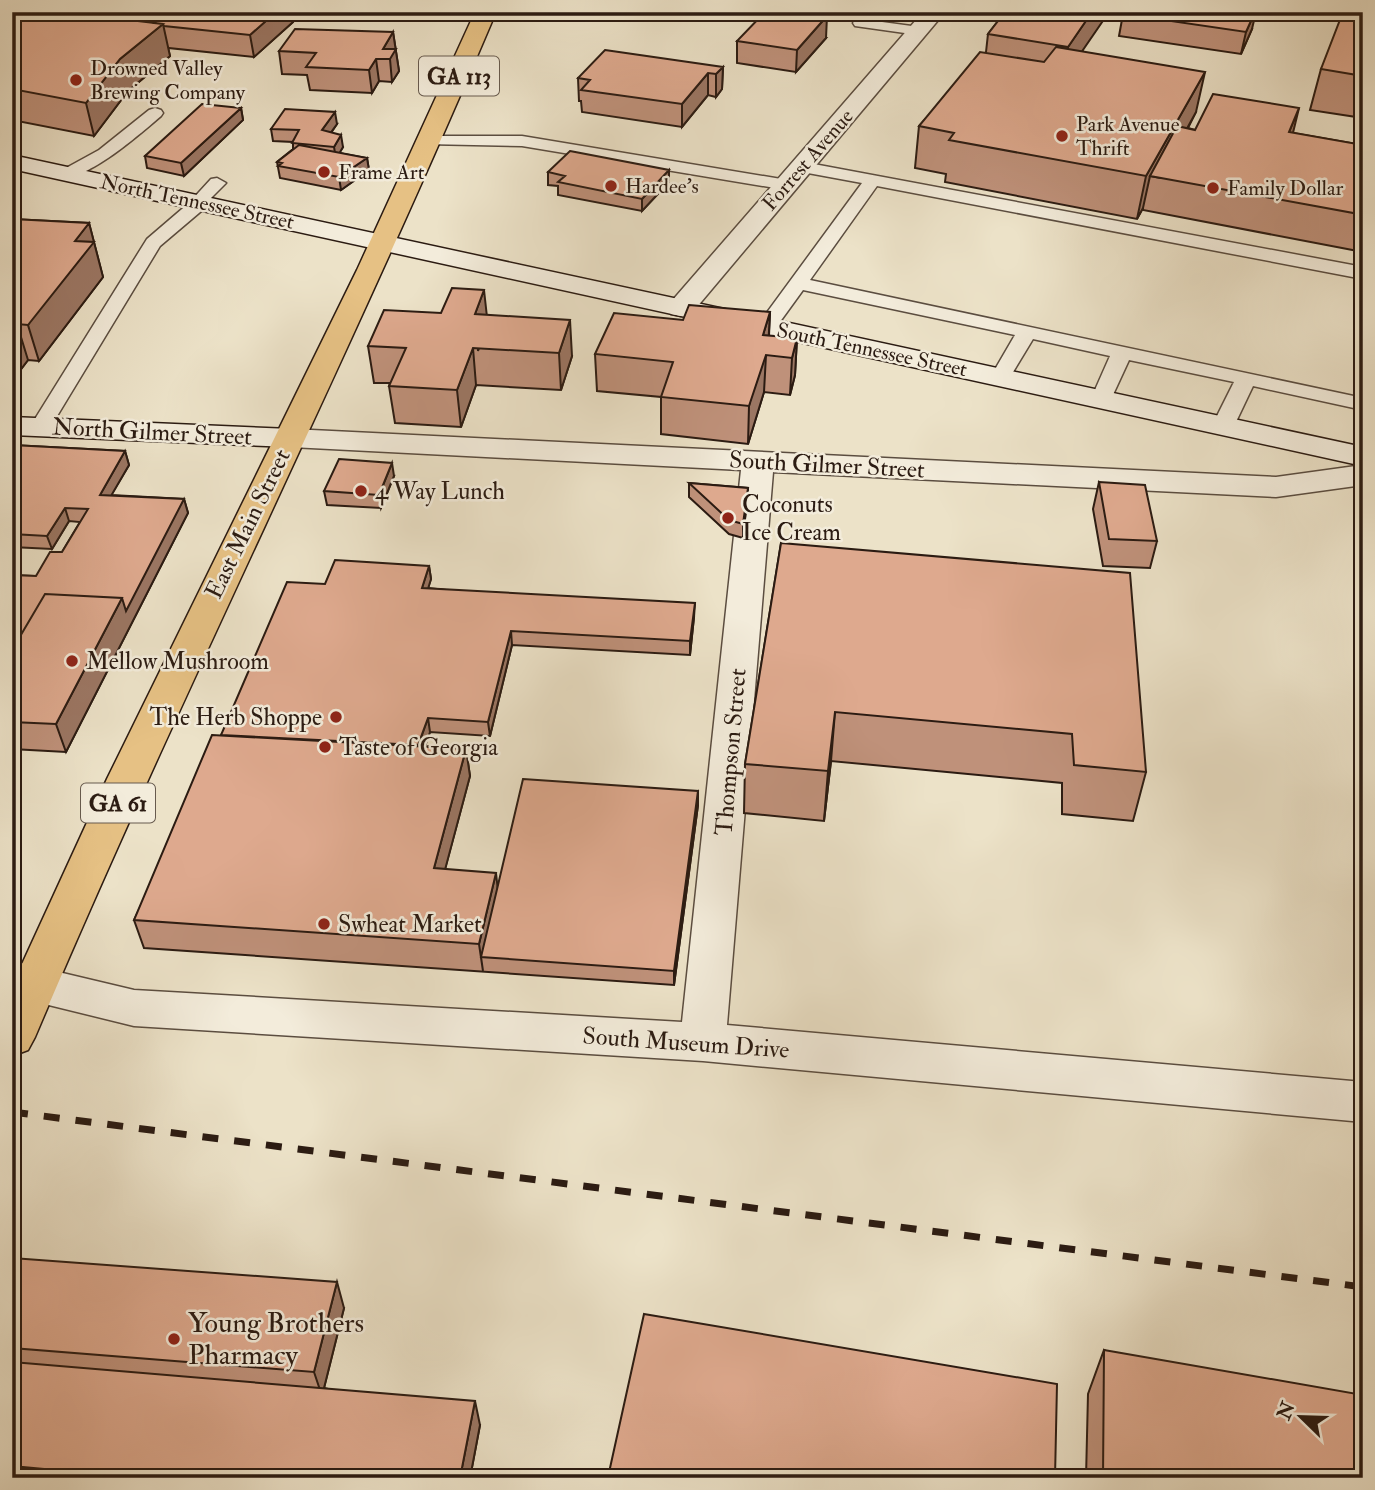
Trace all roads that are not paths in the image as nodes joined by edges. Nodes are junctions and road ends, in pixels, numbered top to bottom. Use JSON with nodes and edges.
{"nodes":[{"id":1,"x":486,"y":12,"type":"edge"},
{"id":2,"x":927,"y":22,"type":"edge"},
{"id":3,"x":860,"y":23,"type":"dead end"},
{"id":4,"x":155,"y":113,"type":"dead end"},
{"id":5,"x":431,"y":141,"type":"junction"},
{"id":6,"x":14,"y":164,"type":"edge"},
{"id":7,"x":65,"y":173,"type":"junction"},
{"id":8,"x":795,"y":176,"type":"junction"},
{"id":9,"x":873,"y":180,"type":"junction"},
{"id":10,"x":217,"y":183,"type":"dead end"},
{"id":11,"x":199,"y":202,"type":"junction"},
{"id":12,"x":382,"y":242,"type":"junction"},
{"id":13,"x":1363,"y":273,"type":"edge"},
{"id":14,"x":798,"y":283,"type":"junction"},
{"id":15,"x":681,"y":308,"type":"junction"},
{"id":16,"x":767,"y":326,"type":"junction"},
{"id":17,"x":1027,"y":332,"type":"junction"},
{"id":18,"x":1122,"y":352,"type":"junction"},
{"id":19,"x":1000,"y":378,"type":"junction"},
{"id":20,"x":1246,"y":379,"type":"junction"},
{"id":21,"x":1101,"y":399,"type":"junction"},
{"id":22,"x":1363,"y":404,"type":"edge"},
{"id":23,"x":27,"y":426,"type":"edge"},
{"id":24,"x":1223,"y":426,"type":"junction"},
{"id":25,"x":291,"y":438,"type":"junction"},
{"id":26,"x":1363,"y":457,"type":"edge"},
{"id":27,"x":758,"y":461,"type":"junction"},
{"id":28,"x":1363,"y":475,"type":"edge"},
{"id":29,"x":24,"y":980,"type":"edge"},
{"id":30,"x":12,"y":1037,"type":"edge"},
{"id":31,"x":703,"y":1042,"type":"junction"},
{"id":32,"x":1363,"y":1102,"type":"edge"}],
"edges":[{"from":1,"to":5,"type":"main road","name":"East Main Street","number":"GA 113"},
{"from":2,"to":3,"type":"lane"},
{"from":2,"to":8,"type":"street","name":"Forrest Avenue"},
{"from":4,"to":7,"type":"lane"},
{"from":5,"to":8,"type":"lane"},
{"from":5,"to":12,"type":"main road","name":"East Main Street","number":"GA 113"},
{"from":6,"to":7,"type":"street","name":"North Tennessee Street"},
{"from":7,"to":11,"type":"street","name":"North Tennessee Street"},
{"from":8,"to":9,"type":"lane"},
{"from":8,"to":15,"type":"street","name":"Forrest Avenue"},
{"from":9,"to":13,"type":"lane"},
{"from":9,"to":14,"type":"lane"},
{"from":10,"to":11,"type":"lane"},
{"from":11,"to":12,"type":"street","name":"North Tennessee Street"},
{"from":11,"to":23,"type":"lane"},
{"from":12,"to":15,"type":"street","name":"South Tennessee Street"},
{"from":12,"to":25,"type":"main road","name":"East Main Street","number":"GA 61"},
{"from":14,"to":16,"type":"lane"},
{"from":14,"to":17,"type":"lane"},
{"from":15,"to":16,"type":"street","name":"South Tennessee Street"},
{"from":16,"to":19,"type":"street","name":"South Tennessee Street"},
{"from":17,"to":18,"type":"lane"},
{"from":17,"to":19,"type":"lane"},
{"from":18,"to":20,"type":"lane"},
{"from":18,"to":21,"type":"lane"},
{"from":19,"to":21,"type":"street","name":"South Tennessee Street"},
{"from":20,"to":22,"type":"lane"},
{"from":20,"to":24,"type":"lane"},
{"from":21,"to":24,"type":"street","name":"South Tennessee Street"},
{"from":23,"to":25,"type":"street","name":"North Gilmer Street"},
{"from":24,"to":26,"type":"street","name":"South Tennessee Street"},
{"from":25,"to":27,"type":"street","name":"South Gilmer Street"},
{"from":25,"to":29,"type":"main road","name":"East Main Street","number":"GA 61"},
{"from":27,"to":28,"type":"street","name":"South Gilmer Street"},
{"from":27,"to":31,"type":"street","name":"Thompson Street"},
{"from":29,"to":30,"type":"main road","name":"East Main Street","number":"GA 61"},
{"from":29,"to":31,"type":"street","name":"South Museum Drive"},
{"from":31,"to":32,"type":"street","name":"South Museum Drive"}]}
